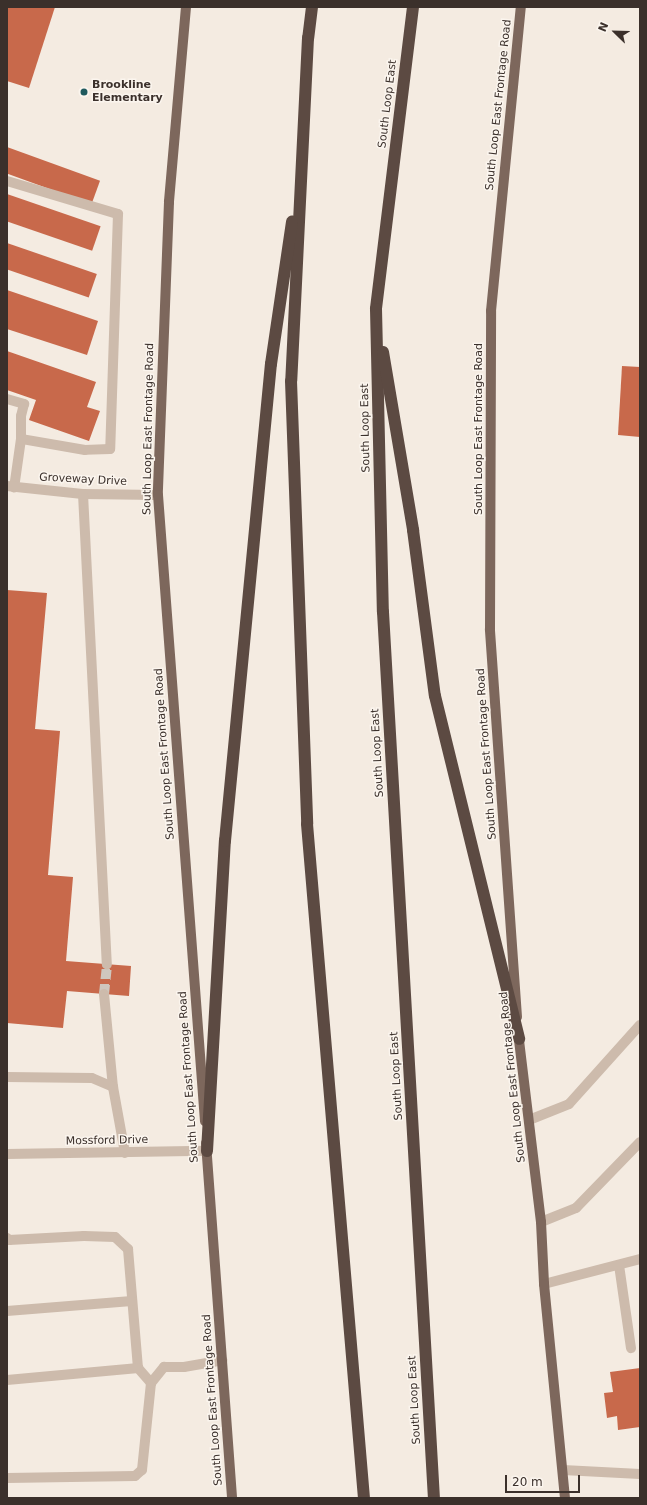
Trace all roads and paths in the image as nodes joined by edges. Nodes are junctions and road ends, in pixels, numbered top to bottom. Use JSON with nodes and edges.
{"nodes":[{"id":1,"x":186,"y":7,"type":"edge"},
{"id":2,"x":312,"y":7,"type":"edge"},
{"id":3,"x":413,"y":7,"type":"edge"},
{"id":4,"x":521,"y":7,"type":"edge"},
{"id":5,"x":303,"y":154,"type":"junction"},
{"id":6,"x":7,"y":181,"type":"edge"},
{"id":7,"x":376,"y":309,"type":"junction"},
{"id":8,"x":7,"y":399,"type":"edge"},
{"id":9,"x":22,"y":439,"type":"junction"},
{"id":10,"x":10,"y":487,"type":"edge"},
{"id":11,"x":83,"y":494,"type":"junction"},
{"id":12,"x":158,"y":495,"type":"junction"},
{"id":13,"x":107,"y":964,"type":"tunnel mouth"},
{"id":14,"x":104,"y":994,"type":"tunnel mouth"},
{"id":15,"x":640,"y":1025,"type":"edge"},
{"id":16,"x":519,"y":1039,"type":"junction"},
{"id":17,"x":7,"y":1077,"type":"edge"},
{"id":18,"x":112,"y":1087,"type":"junction"},
{"id":19,"x":529,"y":1120,"type":"junction"},
{"id":20,"x":640,"y":1142,"type":"edge"},
{"id":21,"x":207,"y":1151,"type":"junction"},
{"id":22,"x":125,"y":1153,"type":"junction"},
{"id":23,"x":7,"y":1154,"type":"edge"},
{"id":24,"x":541,"y":1222,"type":"junction"},
{"id":25,"x":7,"y":1238,"type":"edge"},
{"id":26,"x":640,"y":1259,"type":"edge"},
{"id":27,"x":619,"y":1265,"type":"junction"},
{"id":28,"x":544,"y":1284,"type":"junction"},
{"id":29,"x":132,"y":1301,"type":"junction"},
{"id":30,"x":7,"y":1311,"type":"edge"},
{"id":31,"x":630,"y":1348,"type":"dead end"},
{"id":32,"x":222,"y":1360,"type":"junction"},
{"id":33,"x":138,"y":1368,"type":"junction"},
{"id":34,"x":7,"y":1380,"type":"edge"},
{"id":35,"x":150,"y":1383,"type":"junction"},
{"id":36,"x":563,"y":1470,"type":"junction"},
{"id":37,"x":640,"y":1474,"type":"edge"},
{"id":38,"x":7,"y":1478,"type":"edge"},
{"id":39,"x":232,"y":1498,"type":"edge"},
{"id":40,"x":364,"y":1498,"type":"edge"},
{"id":41,"x":434,"y":1498,"type":"edge"},
{"id":42,"x":565,"y":1498,"type":"edge"}],
"edges":[{"from":1,"to":12,"type":"main road","name":"South Loop East Frontage Road"},
{"from":2,"to":5,"type":"highway"},
{"from":3,"to":7,"type":"highway","name":"South Loop East"},
{"from":4,"to":16,"type":"main road","name":"South Loop East Frontage Road"},
{"from":5,"to":21,"type":"highway"},
{"from":5,"to":40,"type":"highway"},
{"from":6,"to":9,"type":"street"},
{"from":7,"to":16,"type":"highway"},
{"from":7,"to":41,"type":"highway","name":"South Loop East"},
{"from":8,"to":9,"type":"street"},
{"from":9,"to":10,"type":"street"},
{"from":10,"to":11,"type":"street","name":"Groveway Drive"},
{"from":11,"to":12,"type":"street","name":"Groveway Drive"},
{"from":11,"to":13,"type":"street"},
{"from":12,"to":21,"type":"main road","name":"South Loop East Frontage Road"},
{"from":14,"to":18,"type":"street"},
{"from":15,"to":19,"type":"street"},
{"from":16,"to":19,"type":"main road","name":"South Loop East Frontage Road"},
{"from":17,"to":18,"type":"street"},
{"from":18,"to":22,"type":"street"},
{"from":19,"to":24,"type":"main road","name":"South Loop East Frontage Road"},
{"from":20,"to":24,"type":"street"},
{"from":21,"to":22,"type":"street","name":"Mossford Drive"},
{"from":21,"to":32,"type":"main road","name":"South Loop East Frontage Road"},
{"from":22,"to":23,"type":"street","name":"Mossford Drive"},
{"from":24,"to":28,"type":"main road","name":"South Loop East Frontage Road"},
{"from":25,"to":29,"type":"street"},
{"from":26,"to":27,"type":"street"},
{"from":27,"to":28,"type":"street"},
{"from":27,"to":31,"type":"street"},
{"from":28,"to":36,"type":"main road","name":"South Loop East Frontage Road"},
{"from":29,"to":30,"type":"street"},
{"from":29,"to":33,"type":"street"},
{"from":32,"to":35,"type":"street"},
{"from":32,"to":39,"type":"main road","name":"South Loop East Frontage Road"},
{"from":33,"to":34,"type":"street"},
{"from":33,"to":35,"type":"street"},
{"from":35,"to":38,"type":"street"},
{"from":36,"to":37,"type":"street"},
{"from":36,"to":42,"type":"main road","name":"South Loop East Frontage Road"}]}
